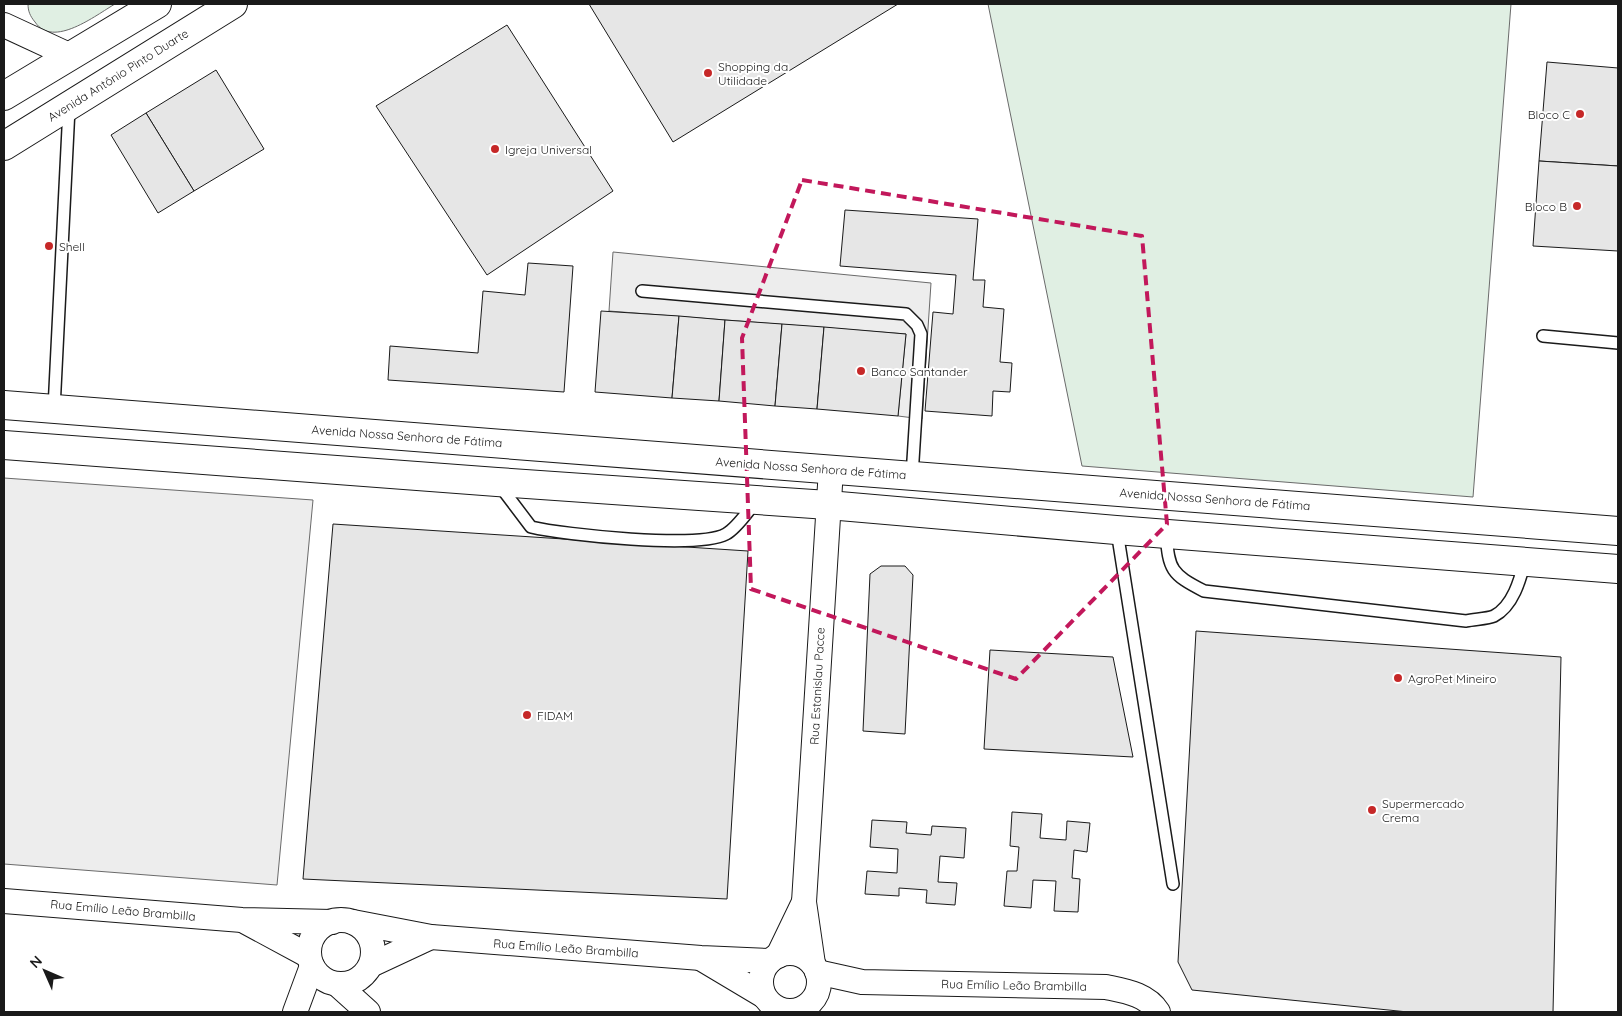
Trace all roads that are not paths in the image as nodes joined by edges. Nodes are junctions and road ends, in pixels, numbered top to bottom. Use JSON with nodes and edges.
{"nodes":[{"id":1,"x":157,"y":4,"type":"edge"},
{"id":2,"x":233,"y":4,"type":"edge"},
{"id":3,"x":4,"y":25,"type":"edge"},
{"id":4,"x":71,"y":56,"type":"junction"},
{"id":5,"x":4,"y":96,"type":"edge"},
{"id":6,"x":69,"y":105,"type":"junction"},
{"id":7,"x":4,"y":146,"type":"edge"},
{"id":8,"x":642,"y":291,"type":"dead end"},
{"id":9,"x":1543,"y":336,"type":"dead end"},
{"id":10,"x":1618,"y":343,"type":"edge"},
{"id":11,"x":4,"y":405,"type":"edge"},
{"id":12,"x":54,"y":409,"type":"junction"},
{"id":13,"x":4,"y":444,"type":"edge"},
{"id":14,"x":831,"y":469,"type":"junction"},
{"id":15,"x":912,"y":476,"type":"junction"},
{"id":16,"x":497,"y":482,"type":"junction"},
{"id":17,"x":758,"y":500,"type":"junction"},
{"id":18,"x":828,"y":505,"type":"junction"},
{"id":19,"x":1116,"y":530,"type":"junction"},
{"id":20,"x":1618,"y":531,"type":"edge"},
{"id":21,"x":1166,"y":532,"type":"junction"},
{"id":22,"x":1525,"y":562,"type":"junction"},
{"id":23,"x":1618,"y":569,"type":"edge"},
{"id":24,"x":1173,"y":884,"type":"dead end"},
{"id":25,"x":4,"y":901,"type":"edge"},
{"id":26,"x":804,"y":902,"type":"junction"},
{"id":27,"x":242,"y":920,"type":"junction"},
{"id":28,"x":342,"y":922,"type":"junction"},
{"id":29,"x":431,"y":937,"type":"junction"},
{"id":30,"x":701,"y":958,"type":"junction"},
{"id":31,"x":774,"y":959,"type":"junction"},
{"id":32,"x":815,"y":968,"type":"junction"},
{"id":33,"x":368,"y":969,"type":"junction"},
{"id":34,"x":322,"y":972,"type":"junction"},
{"id":35,"x":862,"y":982,"type":"junction"},
{"id":36,"x":771,"y":1004,"type":"edge"},
{"id":37,"x":810,"y":1006,"type":"edge"},
{"id":38,"x":295,"y":1012,"type":"edge"},
{"id":39,"x":299,"y":1012,"type":"edge"},
{"id":40,"x":368,"y":1012,"type":"edge"},
{"id":41,"x":375,"y":1012,"type":"edge"},
{"id":42,"x":1158,"y":1012,"type":"edge"}],
"edges":[{"from":1,"to":4,"type":"main road"},
{"from":2,"to":6,"type":"main road","name":"Avenida Antônio Pinto Duarte"},
{"from":3,"to":4,"type":"street"},
{"from":4,"to":5,"type":"main road"},
{"from":6,"to":7,"type":"main road","name":"Avenida Antônio Pinto Duarte"},
{"from":6,"to":12,"type":"lane"},
{"from":8,"to":15,"type":"lane"},
{"from":9,"to":10,"type":"lane"},
{"from":11,"to":12,"type":"main road","name":"Avenida Nossa Senhora de Fátima"},
{"from":12,"to":14,"type":"main road","name":"Avenida Nossa Senhora de Fátima"},
{"from":13,"to":16,"type":"main road"},
{"from":14,"to":15,"type":"main road","name":"Avenida Nossa Senhora de Fátima"},
{"from":14,"to":18,"type":"street","name":"Rua Estanislau Pacce"},
{"from":15,"to":20,"type":"main road","name":"Avenida Nossa Senhora de Fátima"},
{"from":16,"to":17,"type":"main road"},
{"from":16,"to":17,"type":"lane"},
{"from":17,"to":18,"type":"main road"},
{"from":18,"to":19,"type":"main road"},
{"from":18,"to":26,"type":"street","name":"Rua Estanislau Pacce"},
{"from":19,"to":21,"type":"main road"},
{"from":19,"to":24,"type":"lane"},
{"from":21,"to":22,"type":"main road"},
{"from":21,"to":22,"type":"lane"},
{"from":22,"to":23,"type":"main road"},
{"from":25,"to":27,"type":"street","name":"Rua Emílio Leão Brambilla"},
{"from":26,"to":31,"type":"street","name":"Rua Estanislau Pacce"},
{"from":26,"to":32,"type":"street","name":"Rua Estanislau Pacce"},
{"from":27,"to":28,"type":"street","name":"Rua Emílio Leão Brambilla"},
{"from":27,"to":34,"type":"street","name":"Rua Emílio Leão Brambilla"},
{"from":28,"to":29,"type":"street","name":"Rua Emílio Leão Brambilla"},
{"from":28,"to":33,"type":"street"},
{"from":28,"to":34,"type":"street"},
{"from":29,"to":30,"type":"street","name":"Rua Emílio Leão Brambilla"},
{"from":29,"to":33,"type":"street","name":"Rua Emílio Leão Brambilla"},
{"from":30,"to":31,"type":"street","name":"Rua Emílio Leão Brambilla"},
{"from":30,"to":36,"type":"street","name":"Rua Emílio Leão Brambilla"},
{"from":31,"to":32,"type":"street"},
{"from":31,"to":36,"type":"street"},
{"from":32,"to":35,"type":"street","name":"Rua Emílio Leão Brambilla"},
{"from":32,"to":37,"type":"street"},
{"from":33,"to":34,"type":"street"},
{"from":33,"to":41,"type":"street"},
{"from":34,"to":38,"type":"street"},
{"from":34,"to":39,"type":"street"},
{"from":34,"to":40,"type":"street","name":"Rua Emílio Leão Brambilla"},
{"from":35,"to":37,"type":"street","name":"Rua Emílio Leão Brambilla"},
{"from":35,"to":42,"type":"street","name":"Rua Emílio Leão Brambilla"},
{"from":36,"to":37,"type":"street"}]}
